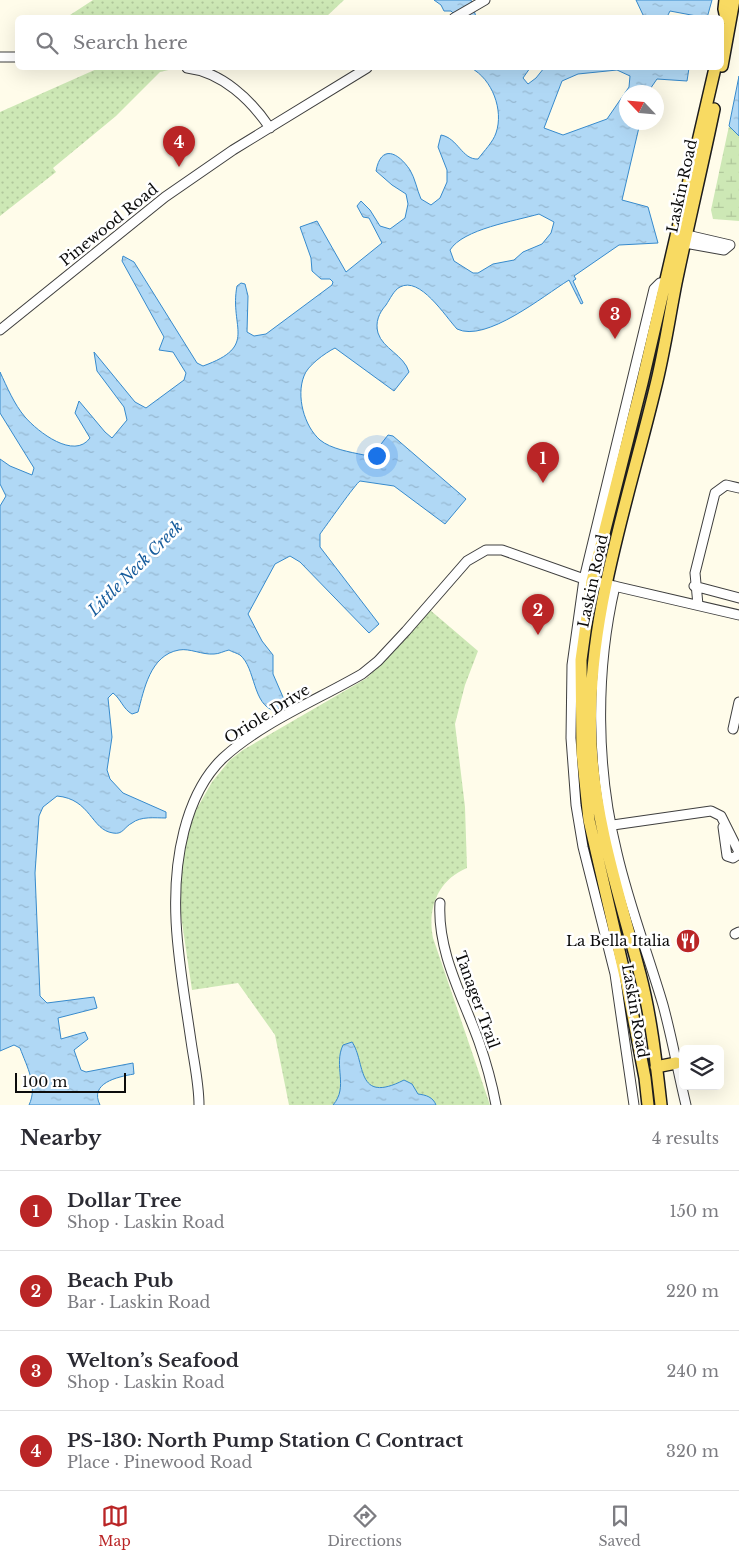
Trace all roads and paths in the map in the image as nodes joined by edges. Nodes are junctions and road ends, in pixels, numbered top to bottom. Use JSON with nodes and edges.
{"nodes":[{"id":1,"x":484,"y":0,"type":"edge"},
{"id":2,"x":724,"y":0,"type":"edge"},
{"id":3,"x":730,"y":0,"type":"edge"},
{"id":4,"x":734,"y":0,"type":"edge"},
{"id":5,"x":733,"y":13,"type":"edge"},
{"id":6,"x":459,"y":15,"type":"edge"},
{"id":7,"x":724,"y":33,"type":"edge"},
{"id":8,"x":724,"y":54,"type":"edge"},
{"id":9,"x":0,"y":57,"type":"edge"},
{"id":10,"x":15,"y":58,"type":"edge"},
{"id":11,"x":194,"y":70,"type":"edge"},
{"id":12,"x":364,"y":70,"type":"edge"},
{"id":13,"x":715,"y":70,"type":"edge"},
{"id":14,"x":720,"y":70,"type":"edge"},
{"id":15,"x":270,"y":128,"type":"junction"},
{"id":16,"x":686,"y":239,"type":"junction"},
{"id":17,"x":735,"y":243,"type":"edge"},
{"id":18,"x":0,"y":330,"type":"edge"},
{"id":19,"x":637,"y":382,"type":"junction"},
{"id":20,"x":656,"y":386,"type":"junction"},
{"id":21,"x":739,"y":488,"type":"edge"},
{"id":22,"x":588,"y":580,"type":"junction"},
{"id":23,"x":610,"y":585,"type":"junction"},
{"id":24,"x":694,"y":586,"type":"junction"},
{"id":25,"x":739,"y":598,"type":"edge"},
{"id":26,"x":698,"y":605,"type":"junction"},
{"id":27,"x":739,"y":615,"type":"edge"},
{"id":28,"x":739,"y":704,"type":"edge"},
{"id":29,"x":733,"y":729,"type":"dead end"},
{"id":30,"x":596,"y":826,"type":"junction"},
{"id":31,"x":739,"y":853,"type":"edge"},
{"id":32,"x":440,"y":903,"type":"dead end"},
{"id":33,"x":663,"y":1007,"type":"junction"},
{"id":34,"x":648,"y":1012,"type":"junction"},
{"id":35,"x":676,"y":1063,"type":"junction"},
{"id":36,"x":656,"y":1066,"type":"junction"},
{"id":37,"x":198,"y":1105,"type":"edge"},
{"id":38,"x":496,"y":1105,"type":"edge"},
{"id":39,"x":634,"y":1105,"type":"edge"},
{"id":40,"x":648,"y":1105,"type":"edge"},
{"id":41,"x":661,"y":1105,"type":"edge"},
{"id":42,"x":686,"y":1105,"type":"edge"}],
"edges":[{"from":1,"to":6,"type":"street"},
{"from":2,"to":5,"type":"main road"},
{"from":3,"to":5,"type":"main road","name":"Laskin Road"},
{"from":4,"to":5,"type":"main road","name":"Laskin Road"},
{"from":5,"to":7,"type":"main road","name":"Laskin Road"},
{"from":5,"to":8,"type":"main road","name":"Laskin Road"},
{"from":9,"to":10,"type":"street"},
{"from":11,"to":15,"type":"street"},
{"from":12,"to":15,"type":"street","name":"Pinewood Road"},
{"from":13,"to":19,"type":"main road","name":"Laskin Road"},
{"from":14,"to":16,"type":"main road","name":"Laskin Road"},
{"from":15,"to":18,"type":"street","name":"Pinewood Road"},
{"from":16,"to":17,"type":"street"},
{"from":16,"to":20,"type":"main road","name":"Laskin Road"},
{"from":19,"to":20,"type":"main road"},
{"from":19,"to":22,"type":"main road","name":"Laskin Road"},
{"from":20,"to":23,"type":"main road","name":"Laskin Road"},
{"from":21,"to":24,"type":"street"},
{"from":22,"to":23,"type":"street","name":"Oriole Drive"},
{"from":22,"to":30,"type":"main road","name":"Laskin Road"},
{"from":22,"to":37,"type":"street","name":"Oriole Drive"},
{"from":23,"to":26,"type":"street","name":"Oriole Drive"},
{"from":23,"to":30,"type":"main road","name":"Laskin Road"},
{"from":24,"to":25,"type":"street"},
{"from":24,"to":26,"type":"street"},
{"from":26,"to":27,"type":"street","name":"Oriole Drive"},
{"from":28,"to":29,"type":"street"},
{"from":30,"to":31,"type":"street"},
{"from":30,"to":33,"type":"street","name":"Laskin Road"},
{"from":30,"to":34,"type":"main road","name":"Laskin Road"},
{"from":30,"to":39,"type":"street","name":"Laskin Road"},
{"from":30,"to":40,"type":"main road","name":"Laskin Road"},
{"from":32,"to":38,"type":"street","name":"Tanager Trail"},
{"from":33,"to":34,"type":"street"},
{"from":33,"to":35,"type":"street","name":"Laskin Road"},
{"from":34,"to":36,"type":"main road","name":"Laskin Road"},
{"from":35,"to":36,"type":"main road"},
{"from":35,"to":42,"type":"street","name":"Laskin Road"},
{"from":36,"to":41,"type":"main road","name":"Laskin Road"}]}
